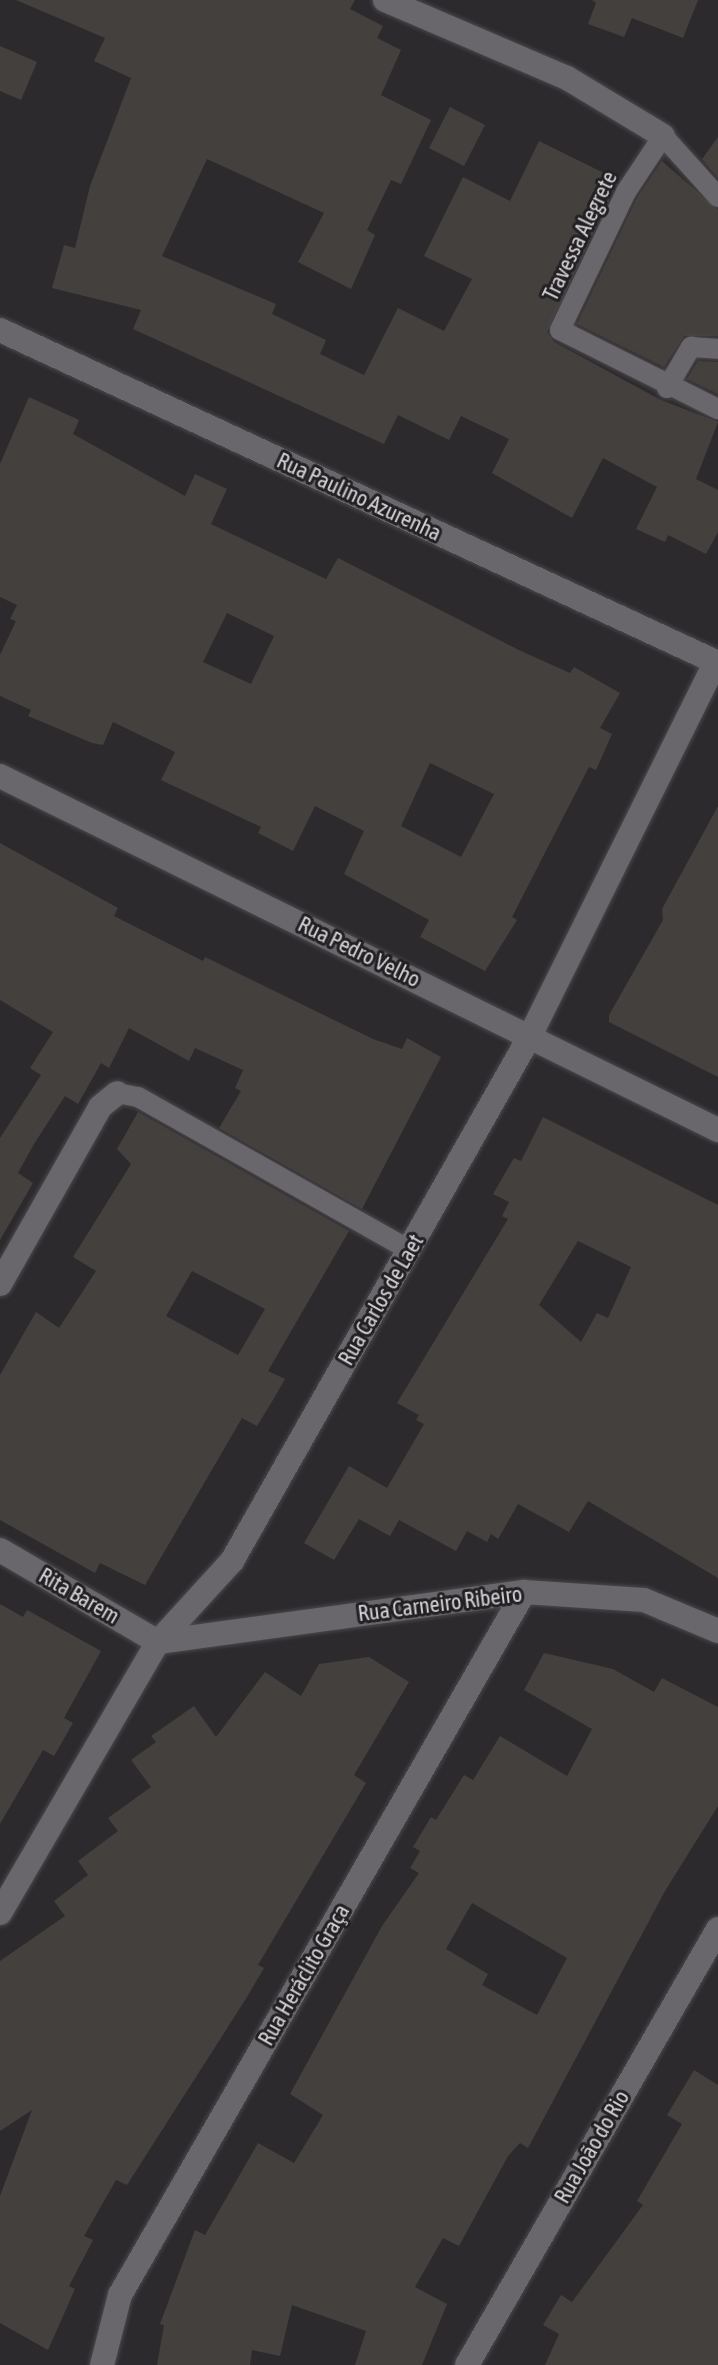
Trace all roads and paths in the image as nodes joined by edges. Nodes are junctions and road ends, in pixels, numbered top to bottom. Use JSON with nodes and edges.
{"nodes":[{"id":1,"x":385,"y":0,"type":"edge"},
{"id":2,"x":663,"y":136,"type":"junction"},
{"id":3,"x":718,"y":197,"type":"edge"},
{"id":4,"x":0,"y":330,"type":"edge"},
{"id":5,"x":718,"y":349,"type":"edge"},
{"id":6,"x":667,"y":388,"type":"junction"},
{"id":7,"x":718,"y":409,"type":"edge"},
{"id":8,"x":717,"y":662,"type":"edge"},
{"id":9,"x":0,"y":776,"type":"edge"},
{"id":10,"x":530,"y":1036,"type":"junction"},
{"id":11,"x":117,"y":1093,"type":"joint"},
{"id":12,"x":718,"y":1130,"type":"edge"},
{"id":13,"x":409,"y":1250,"type":"junction"},
{"id":14,"x":0,"y":1284,"type":"edge"},
{"id":15,"x":0,"y":1550,"type":"edge"},
{"id":16,"x":524,"y":1592,"type":"junction"},
{"id":17,"x":718,"y":1631,"type":"edge"},
{"id":18,"x":158,"y":1642,"type":"junction"},
{"id":19,"x":0,"y":1913,"type":"edge"},
{"id":20,"x":718,"y":1929,"type":"edge"},
{"id":21,"x":102,"y":2365,"type":"edge"},
{"id":22,"x":467,"y":2365,"type":"edge"}],
"edges":[{"from":1,"to":2,"type":"street"},
{"from":2,"to":3,"type":"lane"},
{"from":2,"to":6,"type":"lane","name":"Travessa Alegrete"},
{"from":4,"to":8,"type":"street","name":"Rua Paulino Azurenha"},
{"from":5,"to":6,"type":"lane"},
{"from":6,"to":7,"type":"lane","name":"Travessa Alegrete"},
{"from":8,"to":10,"type":"street","name":"Rua Carlos de Laet"},
{"from":9,"to":10,"type":"street","name":"Rua Pedro Velho"},
{"from":10,"to":12,"type":"street","name":"Rua Pedro Velho"},
{"from":10,"to":13,"type":"street","name":"Rua Carlos de Laet"},
{"from":11,"to":13,"type":"lane"},
{"from":11,"to":14,"type":"street"},
{"from":13,"to":18,"type":"street","name":"Rua Carlos de Laet"},
{"from":15,"to":18,"type":"street","name":"Rita Barem"},
{"from":16,"to":17,"type":"street","name":"Rua Carneiro Ribeiro"},
{"from":16,"to":18,"type":"street","name":"Rua Carneiro Ribeiro"},
{"from":16,"to":21,"type":"street","name":"Rua Heráclito Graça"},
{"from":18,"to":19,"type":"street","name":"Rua Carlos de Laet"},
{"from":20,"to":22,"type":"street","name":"Rua João do Rio"}]}
